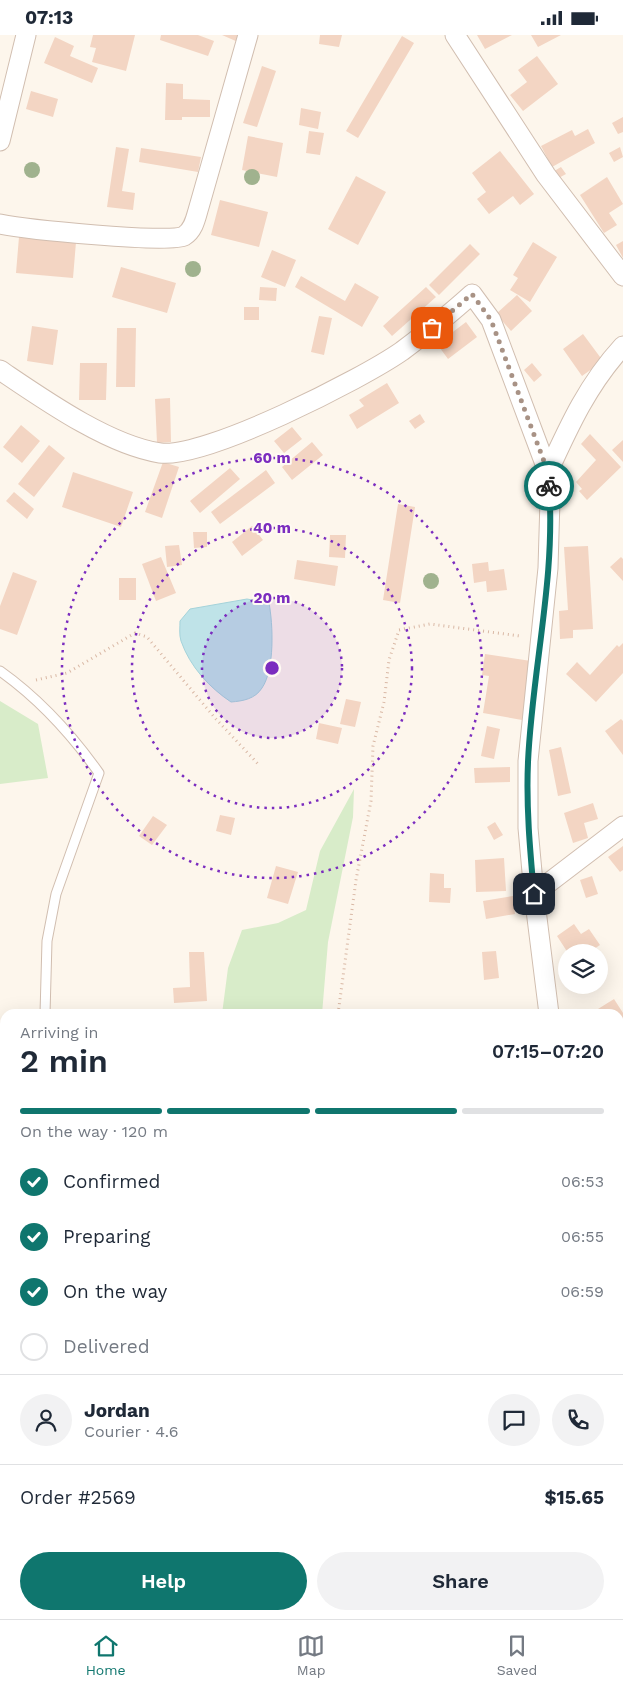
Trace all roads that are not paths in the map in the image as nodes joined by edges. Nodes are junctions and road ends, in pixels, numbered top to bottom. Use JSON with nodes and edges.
{"nodes":[{"id":1,"x":26,"y":35,"type":"edge"},
{"id":2,"x":248,"y":35,"type":"edge"},
{"id":3,"x":455,"y":35,"type":"edge"},
{"id":4,"x":0,"y":141,"type":"edge"},
{"id":5,"x":0,"y":224,"type":"edge"},
{"id":6,"x":623,"y":276,"type":"edge"},
{"id":7,"x":623,"y":346,"type":"edge"},
{"id":8,"x":0,"y":370,"type":"edge"},
{"id":9,"x":548,"y":472,"type":"junction"},
{"id":10,"x":0,"y":671,"type":"edge"},
{"id":11,"x":623,"y":826,"type":"edge"},
{"id":12,"x":534,"y":894,"type":"junction"},
{"id":13,"x":44,"y":1009,"type":"edge"},
{"id":14,"x":548,"y":1009,"type":"edge"}],
"edges":[{"from":1,"to":4,"type":"street"},
{"from":2,"to":5,"type":"street"},
{"from":3,"to":6,"type":"street"},
{"from":7,"to":9,"type":"street"},
{"from":8,"to":9,"type":"street"},
{"from":9,"to":12,"type":"street"},
{"from":10,"to":13,"type":"lane"},
{"from":11,"to":12,"type":"street"},
{"from":12,"to":14,"type":"street"}]}
